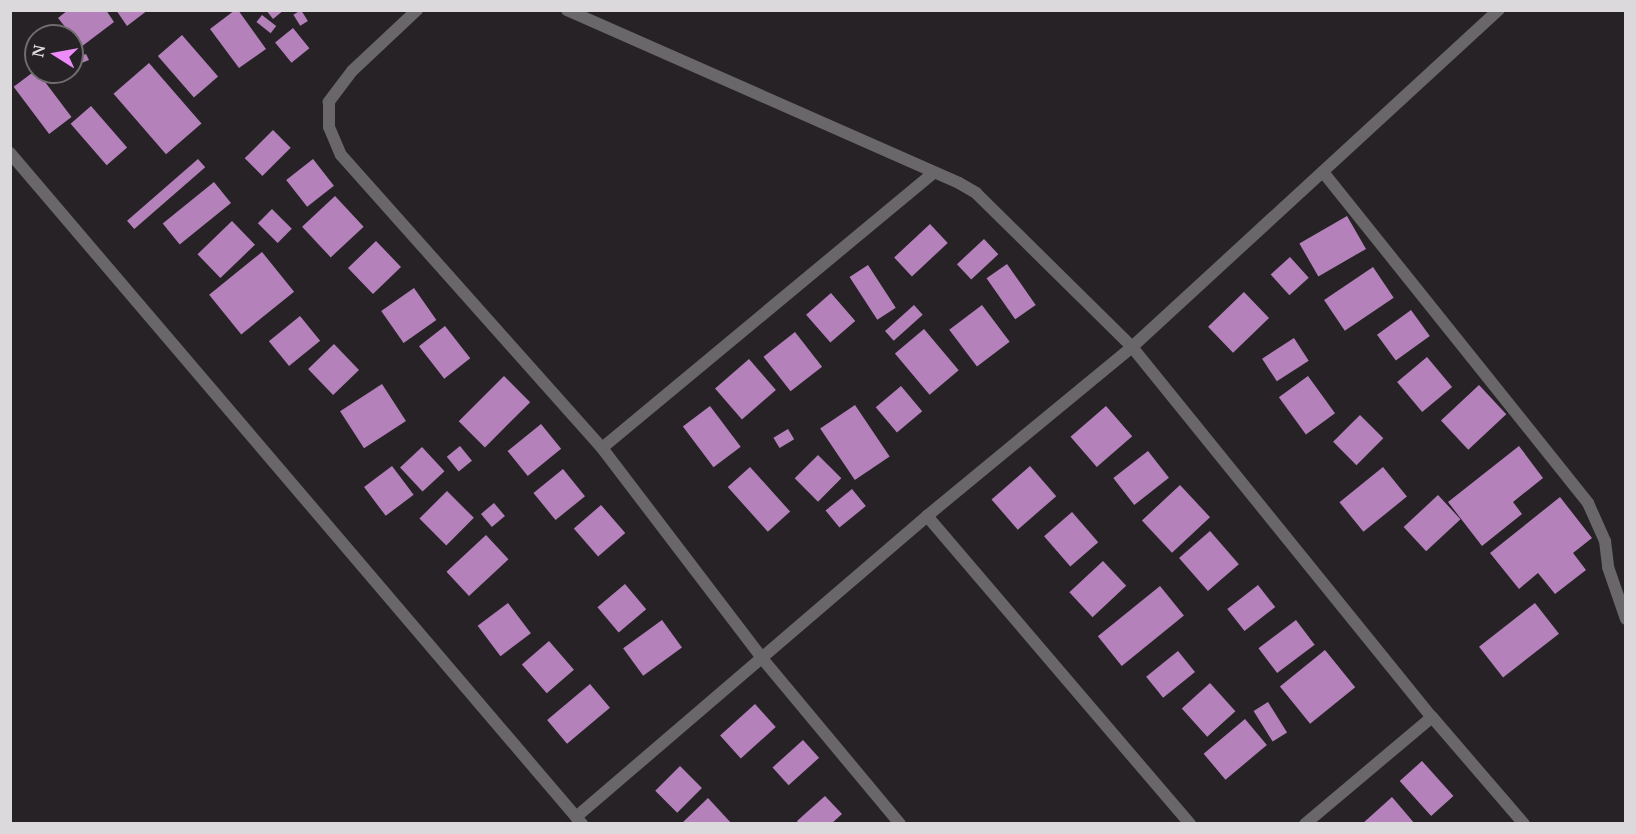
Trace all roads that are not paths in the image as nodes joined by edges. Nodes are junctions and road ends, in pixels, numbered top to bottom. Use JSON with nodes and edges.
{"nodes":[{"id":1,"x":417,"y":10,"type":"edge"},
{"id":2,"x":567,"y":10,"type":"edge"},
{"id":3,"x":1499,"y":10,"type":"edge"},
{"id":4,"x":10,"y":153,"type":"edge"},
{"id":5,"x":1323,"y":172,"type":"junction"},
{"id":6,"x":933,"y":173,"type":"junction"},
{"id":7,"x":1132,"y":347,"type":"junction"},
{"id":8,"x":602,"y":448,"type":"junction"},
{"id":9,"x":927,"y":516,"type":"junction"},
{"id":10,"x":1626,"y":619,"type":"edge"},
{"id":11,"x":761,"y":657,"type":"junction"},
{"id":12,"x":1432,"y":717,"type":"junction"},
{"id":13,"x":579,"y":820,"type":"edge"},
{"id":14,"x":900,"y":824,"type":"edge"},
{"id":15,"x":1190,"y":824,"type":"edge"},
{"id":16,"x":1305,"y":824,"type":"edge"},
{"id":17,"x":1524,"y":824,"type":"edge"}],
"edges":[{"from":1,"to":8,"type":"street"},
{"from":2,"to":6,"type":"street"},
{"from":3,"to":5,"type":"street"},
{"from":4,"to":13,"type":"street"},
{"from":5,"to":7,"type":"street"},
{"from":5,"to":10,"type":"street"},
{"from":6,"to":7,"type":"street"},
{"from":6,"to":8,"type":"street"},
{"from":7,"to":9,"type":"street"},
{"from":7,"to":12,"type":"street"},
{"from":8,"to":11,"type":"street"},
{"from":9,"to":11,"type":"street"},
{"from":9,"to":15,"type":"street"},
{"from":11,"to":13,"type":"street"},
{"from":11,"to":14,"type":"street"},
{"from":12,"to":16,"type":"street"},
{"from":12,"to":17,"type":"street"}]}
